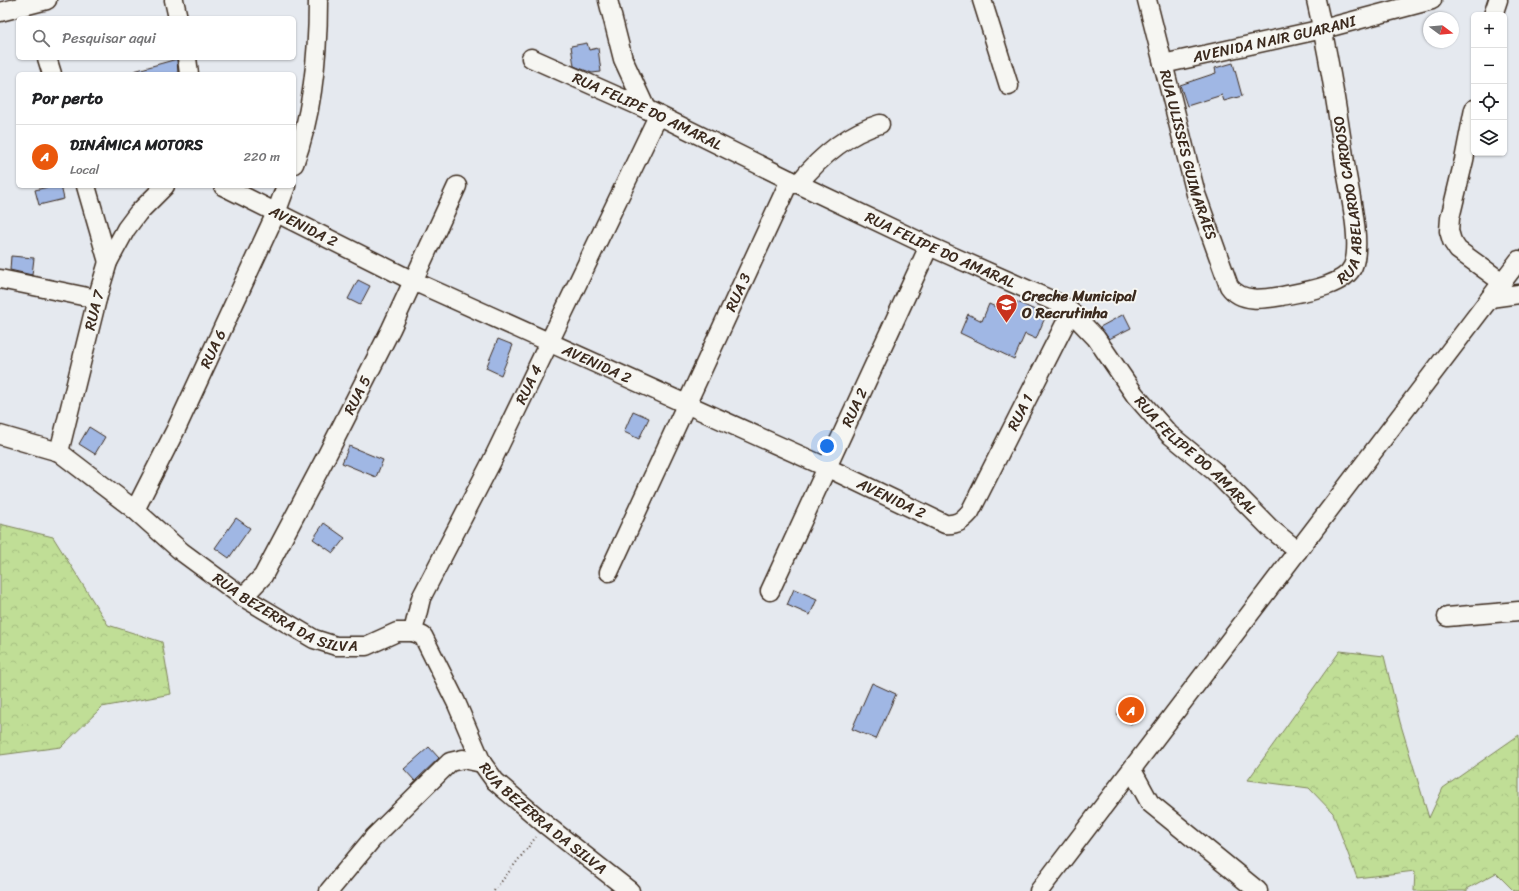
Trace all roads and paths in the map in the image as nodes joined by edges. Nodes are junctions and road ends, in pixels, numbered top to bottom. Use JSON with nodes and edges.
{"nodes":[{"id":1,"x":174,"y":0,"type":"edge"},
{"id":2,"x":318,"y":0,"type":"edge"},
{"id":3,"x":608,"y":0,"type":"edge"},
{"id":4,"x":982,"y":0,"type":"edge"},
{"id":5,"x":1147,"y":0,"type":"edge"},
{"id":6,"x":1316,"y":0,"type":"edge"},
{"id":7,"x":1432,"y":0,"type":"edge"},
{"id":8,"x":1498,"y":0,"type":"edge"},
{"id":9,"x":36,"y":5,"type":"edge"},
{"id":10,"x":0,"y":12,"type":"edge"},
{"id":11,"x":1494,"y":12,"type":"edge"},
{"id":12,"x":178,"y":16,"type":"edge"},
{"id":13,"x":1323,"y":29,"type":"junction"},
{"id":14,"x":531,"y":58,"type":"dead end"},
{"id":15,"x":48,"y":60,"type":"edge"},
{"id":16,"x":187,"y":60,"type":"edge"},
{"id":17,"x":1163,"y":64,"type":"junction"},
{"id":18,"x":51,"y":72,"type":"edge"},
{"id":19,"x":190,"y":72,"type":"edge"},
{"id":20,"x":1009,"y":86,"type":"dead end"},
{"id":21,"x":652,"y":112,"type":"junction"},
{"id":22,"x":1472,"y":120,"type":"edge"},
{"id":23,"x":880,"y":124,"type":"dead end"},
{"id":24,"x":296,"y":158,"type":"edge"},
{"id":25,"x":794,"y":182,"type":"junction"},
{"id":26,"x":457,"y":186,"type":"dead end"},
{"id":27,"x":87,"y":188,"type":"edge"},
{"id":28,"x":163,"y":188,"type":"edge"},
{"id":29,"x":227,"y":188,"type":"edge"},
{"id":30,"x":285,"y":188,"type":"edge"},
{"id":31,"x":276,"y":213,"type":"junction"},
{"id":32,"x":929,"y":246,"type":"junction"},
{"id":33,"x":1519,"y":260,"type":"edge"},
{"id":34,"x":108,"y":262,"type":"junction"},
{"id":35,"x":0,"y":279,"type":"edge"},
{"id":36,"x":413,"y":281,"type":"junction"},
{"id":37,"x":1502,"y":282,"type":"junction"},
{"id":38,"x":1519,"y":294,"type":"edge"},
{"id":39,"x":1246,"y":298,"type":"joint"},
{"id":40,"x":1490,"y":298,"type":"junction"},
{"id":41,"x":97,"y":299,"type":"junction"},
{"id":42,"x":1071,"y":312,"type":"junction"},
{"id":43,"x":550,"y":342,"type":"junction"},
{"id":44,"x":685,"y":404,"type":"junction"},
{"id":45,"x":0,"y":435,"type":"edge"},
{"id":46,"x":59,"y":452,"type":"junction"},
{"id":47,"x":826,"y":467,"type":"junction"},
{"id":48,"x":135,"y":510,"type":"junction"},
{"id":49,"x":970,"y":512,"type":"joint"},
{"id":50,"x":1298,"y":551,"type":"junction"},
{"id":51,"x":608,"y":572,"type":"dead end"},
{"id":52,"x":770,"y":591,"type":"dead end"},
{"id":53,"x":243,"y":597,"type":"junction"},
{"id":54,"x":1519,"y":611,"type":"edge"},
{"id":55,"x":1447,"y":617,"type":"dead end"},
{"id":56,"x":418,"y":634,"type":"junction"},
{"id":57,"x":482,"y":763,"type":"junction"},
{"id":58,"x":1132,"y":770,"type":"junction"},
{"id":59,"x":546,"y":825,"type":"junction"},
{"id":60,"x":329,"y":891,"type":"edge"},
{"id":61,"x":494,"y":891,"type":"edge"},
{"id":62,"x":630,"y":891,"type":"edge"},
{"id":63,"x":1039,"y":891,"type":"edge"},
{"id":64,"x":1258,"y":891,"type":"edge"}],
"edges":[{"from":1,"to":12,"type":"street"},
{"from":2,"to":24,"type":"street"},
{"from":3,"to":21,"type":"street"},
{"from":4,"to":20,"type":"street"},
{"from":5,"to":17,"type":"street","name":"RUA ULISSES GUIMARÃES"},
{"from":6,"to":13,"type":"street","name":"RUA ABELARDO CARDOSO"},
{"from":7,"to":13,"type":"street","name":"AVENIDA NAIR GUARANI"},
{"from":8,"to":11,"type":"street"},
{"from":9,"to":10,"type":"street"},
{"from":13,"to":17,"type":"street","name":"AVENIDA NAIR GUARANI"},
{"from":13,"to":39,"type":"street","name":"RUA ABELARDO CARDOSO"},
{"from":14,"to":21,"type":"street","name":"RUA FELIPE DO AMARAL"},
{"from":15,"to":18,"type":"street"},
{"from":16,"to":19,"type":"street"},
{"from":17,"to":39,"type":"street","name":"RUA ULISSES GUIMARÃES"},
{"from":21,"to":25,"type":"street","name":"RUA FELIPE DO AMARAL"},
{"from":21,"to":43,"type":"street","name":"RUA 4"},
{"from":22,"to":37,"type":"street"},
{"from":23,"to":25,"type":"street","name":"RUA 3"},
{"from":25,"to":32,"type":"street","name":"RUA FELIPE DO AMARAL"},
{"from":25,"to":44,"type":"street","name":"RUA 3"},
{"from":26,"to":36,"type":"street","name":"RUA 5"},
{"from":27,"to":34,"type":"street"},
{"from":28,"to":34,"type":"street","name":"RUA 7"},
{"from":29,"to":31,"type":"street","name":"AVENIDA 2"},
{"from":30,"to":31,"type":"street","name":"RUA 6"},
{"from":31,"to":36,"type":"street","name":"AVENIDA 2"},
{"from":31,"to":48,"type":"street","name":"RUA 6"},
{"from":32,"to":42,"type":"street","name":"RUA FELIPE DO AMARAL"},
{"from":32,"to":47,"type":"street","name":"RUA 2"},
{"from":33,"to":37,"type":"street"},
{"from":34,"to":41,"type":"street","name":"RUA 7"},
{"from":35,"to":41,"type":"street"},
{"from":36,"to":43,"type":"street","name":"AVENIDA 2"},
{"from":36,"to":53,"type":"street","name":"RUA 5"},
{"from":37,"to":40,"type":"street"},
{"from":38,"to":40,"type":"street"},
{"from":40,"to":50,"type":"street"},
{"from":41,"to":46,"type":"street","name":"RUA 7"},
{"from":42,"to":49,"type":"street","name":"RUA 1"},
{"from":42,"to":50,"type":"street","name":"RUA FELIPE DO AMARAL"},
{"from":43,"to":44,"type":"street","name":"AVENIDA 2"},
{"from":43,"to":56,"type":"street","name":"RUA 4"},
{"from":44,"to":47,"type":"street","name":"AVENIDA 2"},
{"from":44,"to":51,"type":"street","name":"RUA 3"},
{"from":45,"to":46,"type":"street","name":"RUA BEZERRA DA SILVA"},
{"from":46,"to":48,"type":"street","name":"RUA BEZERRA DA SILVA"},
{"from":47,"to":49,"type":"street","name":"AVENIDA 2"},
{"from":47,"to":52,"type":"street","name":"RUA 2"},
{"from":48,"to":53,"type":"street","name":"RUA BEZERRA DA SILVA"},
{"from":50,"to":58,"type":"street"},
{"from":53,"to":56,"type":"street","name":"RUA BEZERRA DA SILVA"},
{"from":54,"to":55,"type":"street"},
{"from":56,"to":57,"type":"street","name":"RUA BEZERRA DA SILVA"},
{"from":57,"to":59,"type":"street","name":"RUA BEZERRA DA SILVA"},
{"from":57,"to":60,"type":"street"},
{"from":58,"to":63,"type":"street"},
{"from":58,"to":64,"type":"street"},
{"from":59,"to":61,"type":"path"},
{"from":59,"to":62,"type":"street","name":"RUA BEZERRA DA SILVA"}]}
